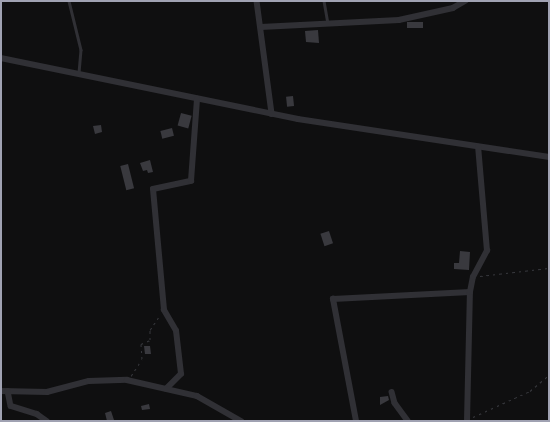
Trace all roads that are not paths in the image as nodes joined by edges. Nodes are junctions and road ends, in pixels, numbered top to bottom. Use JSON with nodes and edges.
{"nodes":[{"id":1,"x":69,"y":1,"type":"edge"},
{"id":2,"x":257,"y":1,"type":"edge"},
{"id":3,"x":324,"y":1,"type":"edge"},
{"id":4,"x":465,"y":1,"type":"edge"},
{"id":5,"x":328,"y":23,"type":"junction"},
{"id":6,"x":261,"y":27,"type":"junction"},
{"id":7,"x":1,"y":58,"type":"edge"},
{"id":8,"x":78,"y":74,"type":"junction"},
{"id":9,"x":197,"y":99,"type":"junction"},
{"id":10,"x":272,"y":114,"type":"junction"},
{"id":11,"x":478,"y":147,"type":"junction"},
{"id":12,"x":549,"y":157,"type":"edge"},
{"id":13,"x":470,"y":292,"type":"junction"},
{"id":14,"x":166,"y":389,"type":"junction"},
{"id":15,"x":4,"y":391,"type":"edge"},
{"id":16,"x":392,"y":392,"type":"dead end"},
{"id":17,"x":465,"y":420,"type":"edge"},
{"id":18,"x":47,"y":421,"type":"edge"},
{"id":19,"x":242,"y":421,"type":"edge"},
{"id":20,"x":356,"y":421,"type":"edge"},
{"id":21,"x":408,"y":421,"type":"edge"}],
"edges":[{"from":1,"to":8,"type":"lane"},
{"from":2,"to":6,"type":"street"},
{"from":3,"to":5,"type":"lane"},
{"from":4,"to":5,"type":"street"},
{"from":5,"to":6,"type":"street"},
{"from":6,"to":10,"type":"street"},
{"from":7,"to":8,"type":"street"},
{"from":8,"to":9,"type":"street"},
{"from":9,"to":10,"type":"street"},
{"from":9,"to":14,"type":"street"},
{"from":10,"to":11,"type":"street"},
{"from":11,"to":12,"type":"street"},
{"from":11,"to":13,"type":"street"},
{"from":13,"to":17,"type":"street"},
{"from":13,"to":20,"type":"street"},
{"from":14,"to":15,"type":"street"},
{"from":14,"to":19,"type":"street"},
{"from":15,"to":18,"type":"street"},
{"from":16,"to":21,"type":"street"}]}
